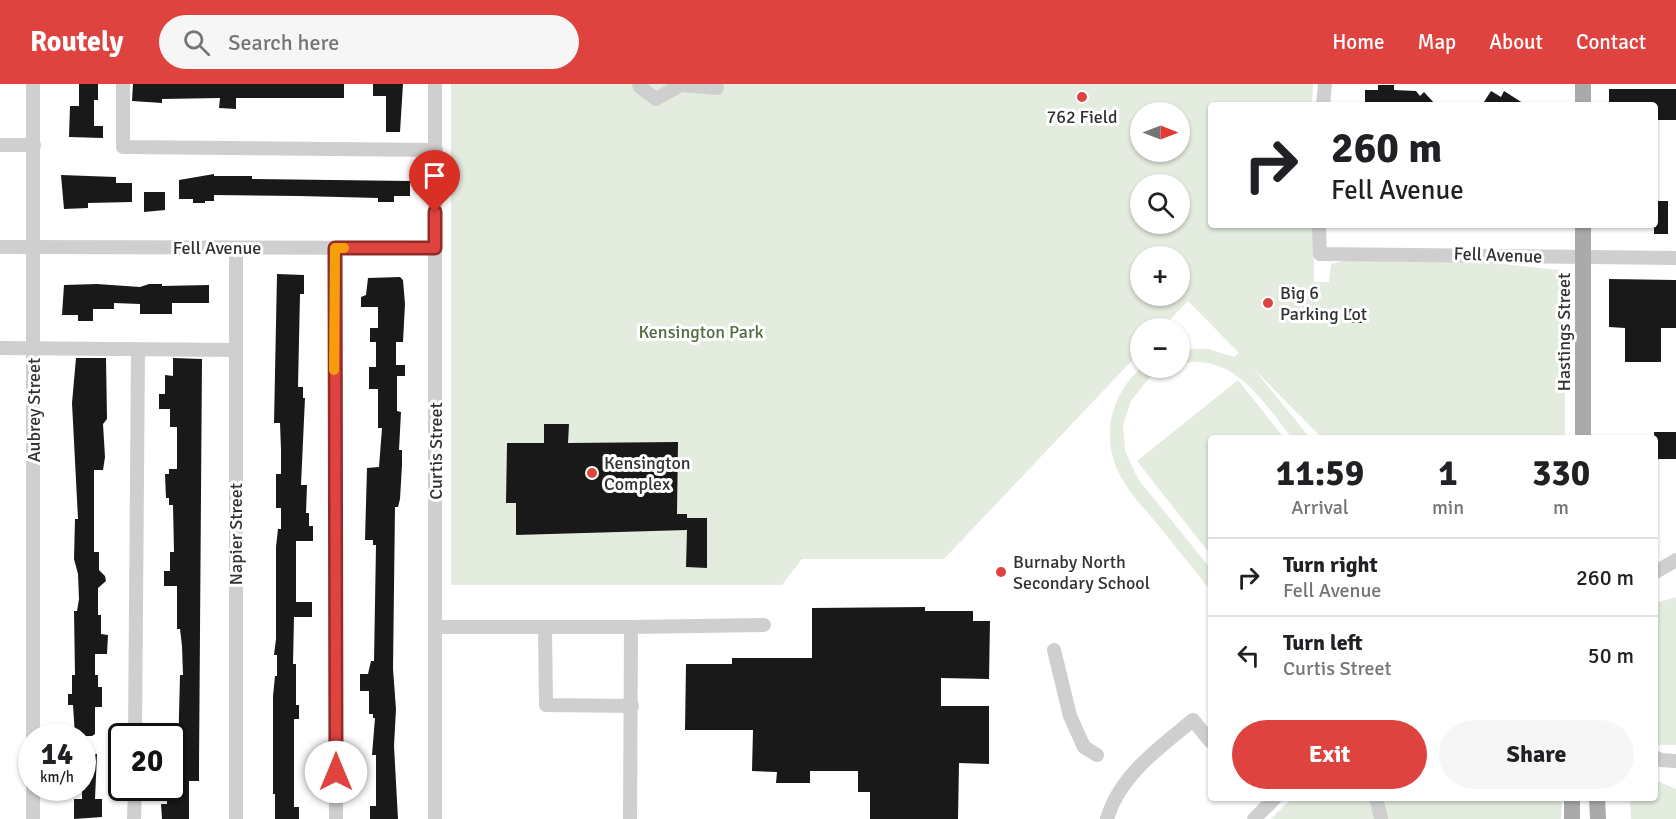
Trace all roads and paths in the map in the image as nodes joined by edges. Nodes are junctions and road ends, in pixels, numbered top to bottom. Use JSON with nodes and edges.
{"nodes":[{"id":1,"x":33,"y":84,"type":"edge"},
{"id":2,"x":123,"y":84,"type":"edge"},
{"id":3,"x":435,"y":84,"type":"edge"},
{"id":4,"x":639,"y":84,"type":"edge"},
{"id":5,"x":1325,"y":84,"type":"edge"},
{"id":6,"x":1583,"y":84,"type":"edge"},
{"id":7,"x":697,"y":85,"type":"edge"},
{"id":8,"x":717,"y":88,"type":"dead end"},
{"id":9,"x":1323,"y":102,"type":"edge"},
{"id":10,"x":1583,"y":102,"type":"edge"},
{"id":11,"x":0,"y":145,"type":"edge"},
{"id":12,"x":34,"y":145,"type":"junction"},
{"id":13,"x":436,"y":150,"type":"junction"},
{"id":14,"x":1319,"y":228,"type":"edge"},
{"id":15,"x":1583,"y":228,"type":"edge"},
{"id":16,"x":0,"y":247,"type":"edge"},
{"id":17,"x":35,"y":247,"type":"junction"},
{"id":18,"x":236,"y":248,"type":"junction"},
{"id":19,"x":335,"y":248,"type":"junction"},
{"id":20,"x":435,"y":248,"type":"junction"},
{"id":21,"x":1583,"y":258,"type":"junction"},
{"id":22,"x":1676,"y":258,"type":"edge"},
{"id":23,"x":0,"y":348,"type":"edge"},
{"id":24,"x":34,"y":348,"type":"junction"},
{"id":25,"x":138,"y":350,"type":"junction"},
{"id":26,"x":236,"y":350,"type":"junction"},
{"id":27,"x":1583,"y":435,"type":"edge"},
{"id":28,"x":1676,"y":560,"type":"edge"},
{"id":29,"x":1658,"y":571,"type":"edge"},
{"id":30,"x":764,"y":625,"type":"dead end"},
{"id":31,"x":436,"y":627,"type":"junction"},
{"id":32,"x":545,"y":627,"type":"junction"},
{"id":33,"x":631,"y":627,"type":"junction"},
{"id":34,"x":1054,"y":650,"type":"dead end"},
{"id":35,"x":632,"y":706,"type":"junction"},
{"id":36,"x":33,"y":723,"type":"edge"},
{"id":37,"x":135,"y":723,"type":"edge"},
{"id":38,"x":1208,"y":739,"type":"edge"},
{"id":39,"x":1097,"y":755,"type":"dead end"},
{"id":40,"x":1658,"y":759,"type":"edge"},
{"id":41,"x":1676,"y":761,"type":"edge"},
{"id":42,"x":33,"y":801,"type":"edge"},
{"id":43,"x":135,"y":801,"type":"edge"},
{"id":44,"x":1377,"y":801,"type":"edge"},
{"id":45,"x":1572,"y":801,"type":"edge"},
{"id":46,"x":1598,"y":801,"type":"edge"},
{"id":47,"x":1260,"y":803,"type":"edge"},
{"id":48,"x":1381,"y":818,"type":"edge"},
{"id":49,"x":33,"y":819,"type":"edge"},
{"id":50,"x":134,"y":819,"type":"edge"},
{"id":51,"x":236,"y":819,"type":"edge"},
{"id":52,"x":336,"y":819,"type":"edge"},
{"id":53,"x":435,"y":819,"type":"edge"},
{"id":54,"x":630,"y":819,"type":"edge"},
{"id":55,"x":1107,"y":819,"type":"edge"},
{"id":56,"x":1254,"y":819,"type":"edge"},
{"id":57,"x":1572,"y":819,"type":"edge"},
{"id":58,"x":1598,"y":819,"type":"edge"}],
"edges":[{"from":1,"to":12,"type":"street","name":"Aubrey Street"},
{"from":2,"to":13,"type":"street"},
{"from":3,"to":13,"type":"street","name":"Curtis Street"},
{"from":4,"to":7,"type":"street"},
{"from":5,"to":9,"type":"street"},
{"from":6,"to":10,"type":"main road"},
{"from":7,"to":8,"type":"street"},
{"from":11,"to":12,"type":"street"},
{"from":12,"to":17,"type":"street","name":"Aubrey Street"},
{"from":13,"to":20,"type":"street","name":"Curtis Street"},
{"from":14,"to":21,"type":"street","name":"Fell Avenue"},
{"from":15,"to":21,"type":"main road","name":"Hastings Street"},
{"from":16,"to":17,"type":"street","name":"Fell Avenue"},
{"from":17,"to":18,"type":"street","name":"Fell Avenue"},
{"from":17,"to":24,"type":"street","name":"Aubrey Street"},
{"from":18,"to":19,"type":"street","name":"Fell Avenue"},
{"from":18,"to":26,"type":"street","name":"Napier Street"},
{"from":19,"to":20,"type":"street","name":"Fell Avenue"},
{"from":19,"to":52,"type":"street"},
{"from":20,"to":31,"type":"street","name":"Curtis Street"},
{"from":21,"to":22,"type":"street","name":"Fell Avenue"},
{"from":21,"to":27,"type":"main road","name":"Hastings Street"},
{"from":23,"to":24,"type":"street"},
{"from":24,"to":25,"type":"street"},
{"from":24,"to":36,"type":"street","name":"Aubrey Street"},
{"from":25,"to":26,"type":"street"},
{"from":25,"to":37,"type":"street"},
{"from":26,"to":51,"type":"street","name":"Napier Street"},
{"from":28,"to":29,"type":"street"},
{"from":30,"to":33,"type":"street"},
{"from":31,"to":32,"type":"street"},
{"from":31,"to":53,"type":"street","name":"Curtis Street"},
{"from":32,"to":33,"type":"street"},
{"from":32,"to":35,"type":"street"},
{"from":33,"to":35,"type":"street"},
{"from":34,"to":39,"type":"street"},
{"from":35,"to":54,"type":"street"},
{"from":38,"to":55,"type":"street"},
{"from":40,"to":41,"type":"street"},
{"from":42,"to":49,"type":"street"},
{"from":43,"to":50,"type":"street"},
{"from":44,"to":48,"type":"street"},
{"from":45,"to":57,"type":"main road"},
{"from":46,"to":58,"type":"main road"},
{"from":47,"to":56,"type":"street"}]}
